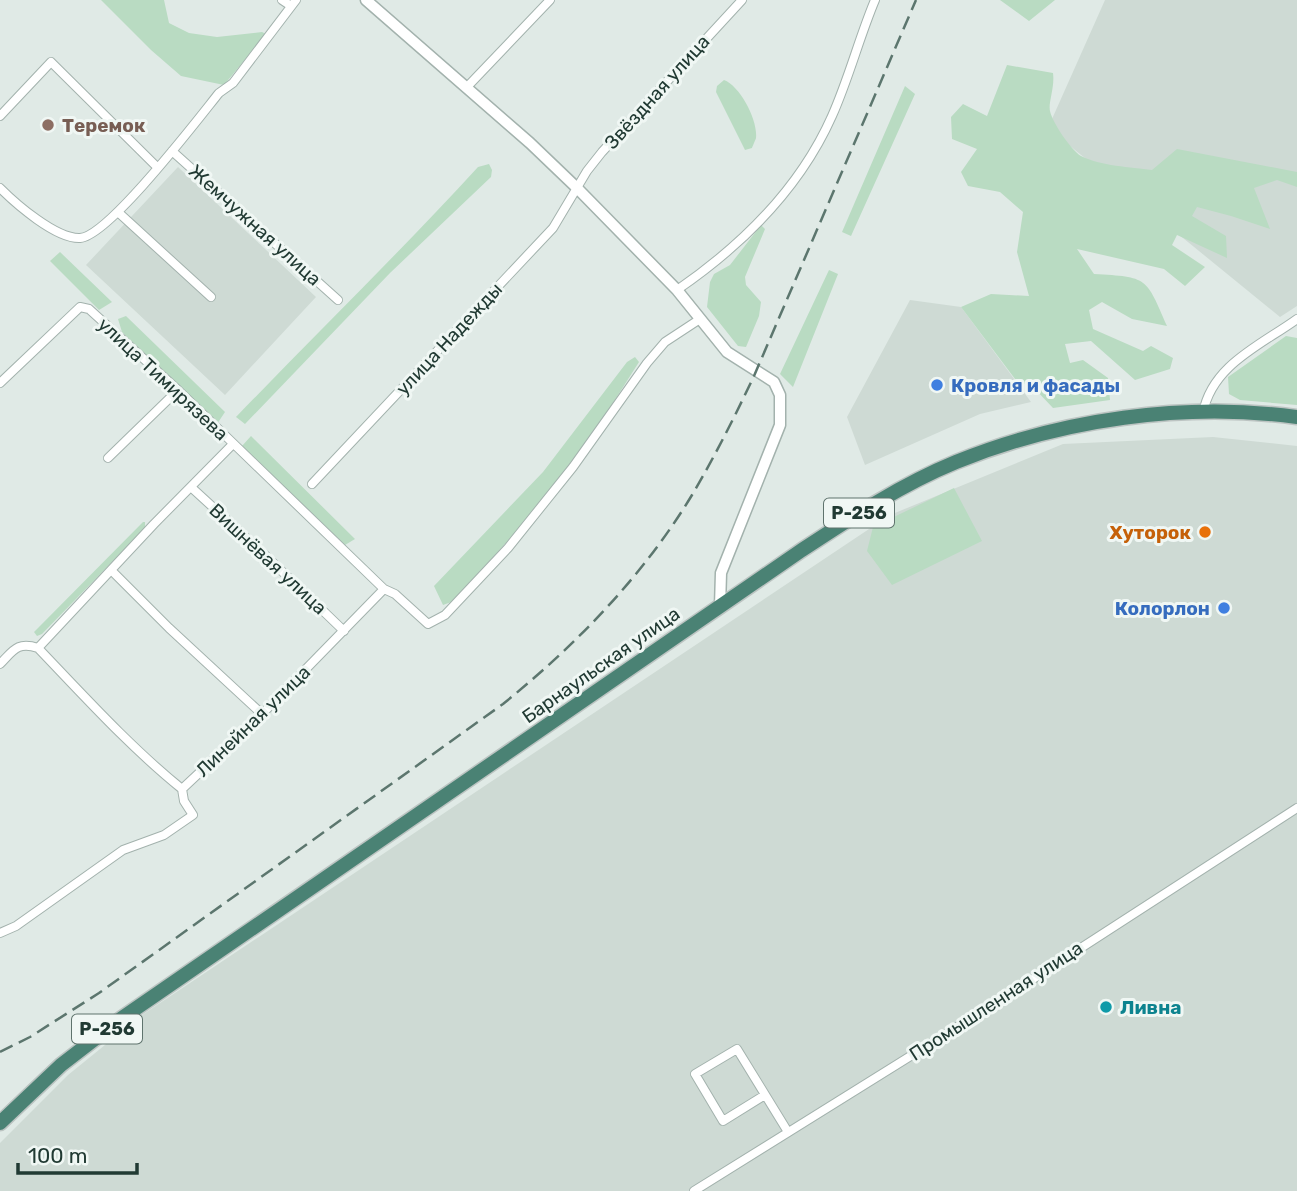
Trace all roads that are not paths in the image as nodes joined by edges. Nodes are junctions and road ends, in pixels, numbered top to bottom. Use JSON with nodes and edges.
{"nodes":[{"id":1,"x":282,"y":0,"type":"edge"},
{"id":2,"x":550,"y":0,"type":"edge"},
{"id":3,"x":742,"y":0,"type":"edge"},
{"id":4,"x":875,"y":0,"type":"edge"},
{"id":5,"x":374,"y":2,"type":"edge"},
{"id":6,"x":294,"y":3,"type":"edge"},
{"id":7,"x":467,"y":88,"type":"junction"},
{"id":8,"x":0,"y":116,"type":"edge"},
{"id":9,"x":172,"y":151,"type":"junction"},
{"id":10,"x":158,"y":167,"type":"junction"},
{"id":11,"x":0,"y":188,"type":"edge"},
{"id":12,"x":577,"y":188,"type":"junction"},
{"id":13,"x":119,"y":213,"type":"junction"},
{"id":14,"x":677,"y":290,"type":"junction"},
{"id":15,"x":211,"y":297,"type":"dead end"},
{"id":16,"x":338,"y":300,"type":"dead end"},
{"id":17,"x":700,"y":319,"type":"junction"},
{"id":18,"x":1297,"y":319,"type":"edge"},
{"id":19,"x":0,"y":383,"type":"edge"},
{"id":20,"x":178,"y":390,"type":"junction"},
{"id":21,"x":1203,"y":412,"type":"junction"},
{"id":22,"x":1297,"y":417,"type":"edge"},
{"id":23,"x":233,"y":444,"type":"junction"},
{"id":24,"x":108,"y":458,"type":"dead end"},
{"id":25,"x":313,"y":485,"type":"dead end"},
{"id":26,"x":192,"y":488,"type":"junction"},
{"id":27,"x":112,"y":571,"type":"junction"},
{"id":28,"x":384,"y":589,"type":"junction"},
{"id":29,"x":720,"y":606,"type":"junction"},
{"id":30,"x":344,"y":631,"type":"junction"},
{"id":31,"x":38,"y":648,"type":"junction"},
{"id":32,"x":0,"y":664,"type":"edge"},
{"id":33,"x":262,"y":714,"type":"junction"},
{"id":34,"x":182,"y":789,"type":"junction"},
{"id":35,"x":1297,"y":808,"type":"edge"},
{"id":36,"x":0,"y":933,"type":"edge"},
{"id":37,"x":765,"y":1095,"type":"junction"},
{"id":38,"x":0,"y":1123,"type":"edge"},
{"id":39,"x":788,"y":1132,"type":"junction"},
{"id":40,"x":694,"y":1191,"type":"edge"}],
"edges":[{"from":1,"to":6,"type":"street"},
{"from":2,"to":7,"type":"street"},
{"from":3,"to":12,"type":"street","name":"Звёздная улица"},
{"from":4,"to":14,"type":"street"},
{"from":5,"to":7,"type":"street"},
{"from":6,"to":9,"type":"street"},
{"from":7,"to":12,"type":"street"},
{"from":8,"to":10,"type":"street","name":"Жемчужная улица"},
{"from":9,"to":10,"type":"street"},
{"from":9,"to":16,"type":"street","name":"Жемчужная улица"},
{"from":10,"to":13,"type":"street"},
{"from":11,"to":13,"type":"street"},
{"from":12,"to":14,"type":"street"},
{"from":12,"to":25,"type":"street","name":"улица Надежды"},
{"from":13,"to":15,"type":"street"},
{"from":14,"to":17,"type":"street"},
{"from":17,"to":28,"type":"street","name":"улица Тимирязева"},
{"from":17,"to":29,"type":"street"},
{"from":18,"to":21,"type":"street"},
{"from":19,"to":20,"type":"street","name":"улица Тимирязева"},
{"from":20,"to":23,"type":"street","name":"улица Тимирязева"},
{"from":20,"to":24,"type":"street"},
{"from":21,"to":22,"type":"highway","name":"Барнаульская улица","number":"Р-256"},
{"from":21,"to":29,"type":"highway","name":"Барнаульская улица","number":"Р-256"},
{"from":23,"to":26,"type":"street"},
{"from":23,"to":28,"type":"street","name":"улица Тимирязева"},
{"from":26,"to":27,"type":"street"},
{"from":26,"to":30,"type":"street","name":"Вишнёвая улица"},
{"from":27,"to":31,"type":"street"},
{"from":27,"to":33,"type":"street"},
{"from":28,"to":30,"type":"street","name":"Линейная улица"},
{"from":29,"to":38,"type":"highway","name":"Барнаульская улица","number":"Р-256"},
{"from":30,"to":33,"type":"street","name":"Линейная улица"},
{"from":31,"to":32,"type":"street"},
{"from":31,"to":34,"type":"street"},
{"from":33,"to":34,"type":"street","name":"Линейная улица"},
{"from":34,"to":36,"type":"street","name":"Линейная улица"},
{"from":35,"to":39,"type":"street","name":"Промышленная улица"},
{"from":37,"to":37,"type":"street"},
{"from":37,"to":39,"type":"street"},
{"from":39,"to":40,"type":"street","name":"Промышленная улица"}]}
